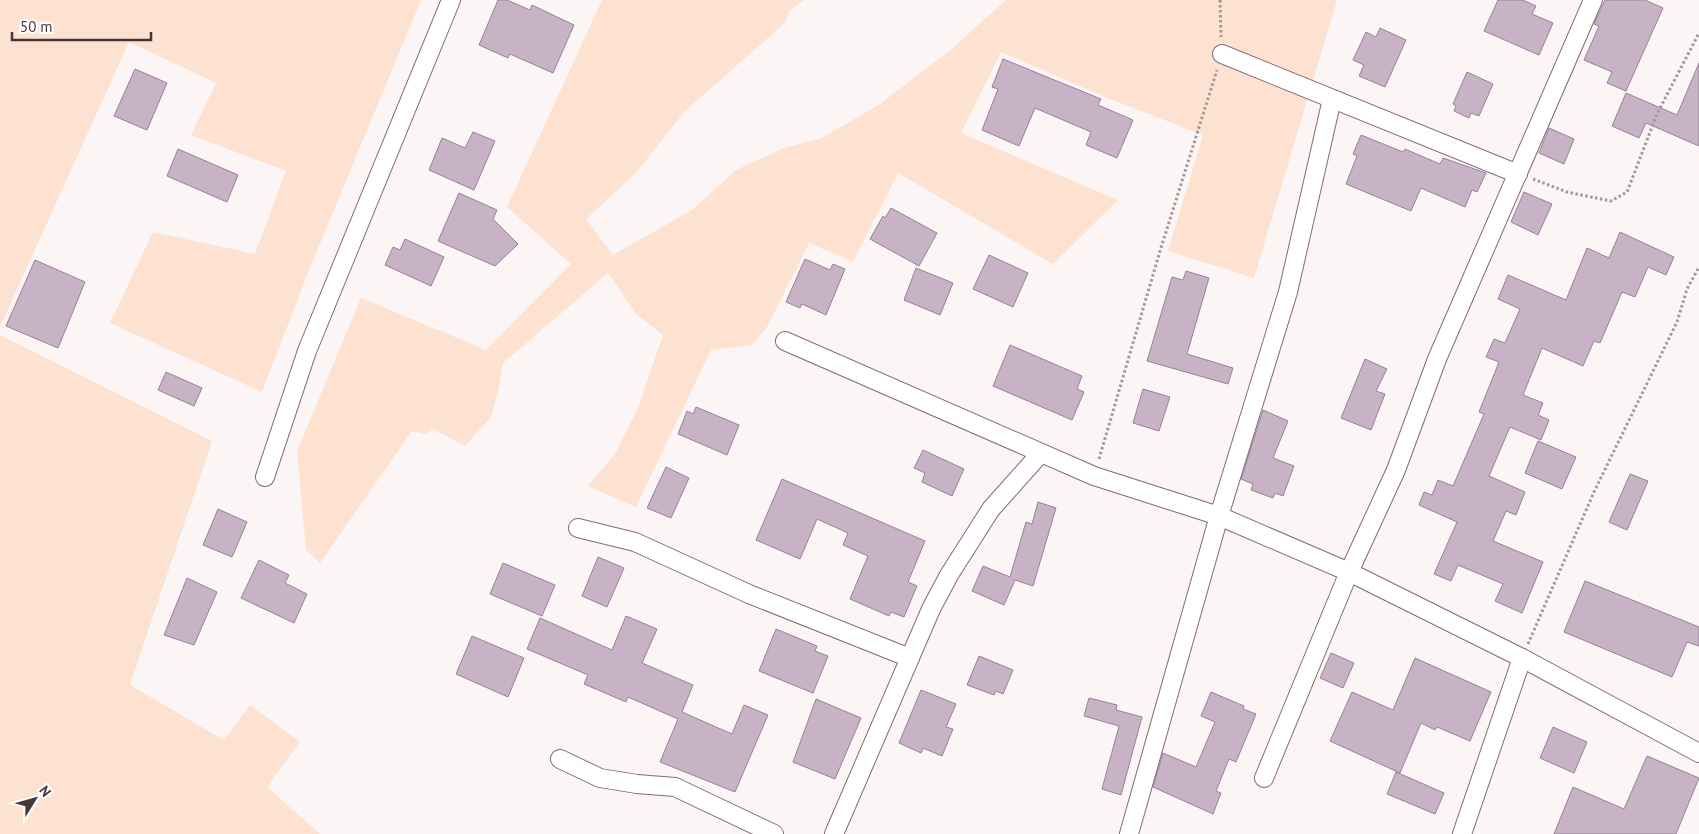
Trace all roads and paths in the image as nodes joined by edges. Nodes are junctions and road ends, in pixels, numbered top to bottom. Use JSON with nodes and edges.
{"nodes":[{"id":1,"x":451,"y":0,"type":"edge"},
{"id":2,"x":1220,"y":0,"type":"edge"},
{"id":3,"x":1593,"y":0,"type":"edge"},
{"id":4,"x":1699,"y":33,"type":"edge"},
{"id":5,"x":1222,"y":54,"type":"junction"},
{"id":6,"x":1332,"y":99,"type":"junction"},
{"id":7,"x":1518,"y":174,"type":"junction"},
{"id":8,"x":1699,"y":267,"type":"edge"},
{"id":9,"x":785,"y":341,"type":"dead end"},
{"id":10,"x":1040,"y":454,"type":"junction"},
{"id":11,"x":1094,"y":476,"type":"junction"},
{"id":12,"x":265,"y":477,"type":"dead end"},
{"id":13,"x":1219,"y":516,"type":"junction"},
{"id":14,"x":578,"y":528,"type":"dead end"},
{"id":15,"x":1349,"y":572,"type":"junction"},
{"id":16,"x":910,"y":658,"type":"junction"},
{"id":17,"x":1522,"y":658,"type":"junction"},
{"id":18,"x":1699,"y":753,"type":"edge"},
{"id":19,"x":560,"y":759,"type":"dead end"},
{"id":20,"x":1264,"y":778,"type":"dead end"},
{"id":21,"x":774,"y":834,"type":"edge"},
{"id":22,"x":834,"y":834,"type":"edge"},
{"id":23,"x":1129,"y":834,"type":"edge"},
{"id":24,"x":1462,"y":834,"type":"edge"}],
"edges":[{"from":1,"to":12,"type":"street"},
{"from":2,"to":5,"type":"path"},
{"from":3,"to":7,"type":"street"},
{"from":4,"to":7,"type":"path"},
{"from":5,"to":6,"type":"street"},
{"from":5,"to":11,"type":"path"},
{"from":6,"to":7,"type":"street"},
{"from":6,"to":13,"type":"street"},
{"from":7,"to":15,"type":"street"},
{"from":8,"to":17,"type":"path"},
{"from":9,"to":10,"type":"street"},
{"from":10,"to":11,"type":"street"},
{"from":10,"to":16,"type":"street"},
{"from":11,"to":13,"type":"street"},
{"from":13,"to":15,"type":"street"},
{"from":13,"to":23,"type":"street"},
{"from":14,"to":16,"type":"street"},
{"from":15,"to":17,"type":"street"},
{"from":15,"to":20,"type":"street"},
{"from":16,"to":22,"type":"street"},
{"from":17,"to":18,"type":"street"},
{"from":17,"to":24,"type":"street"},
{"from":19,"to":21,"type":"street"}]}
